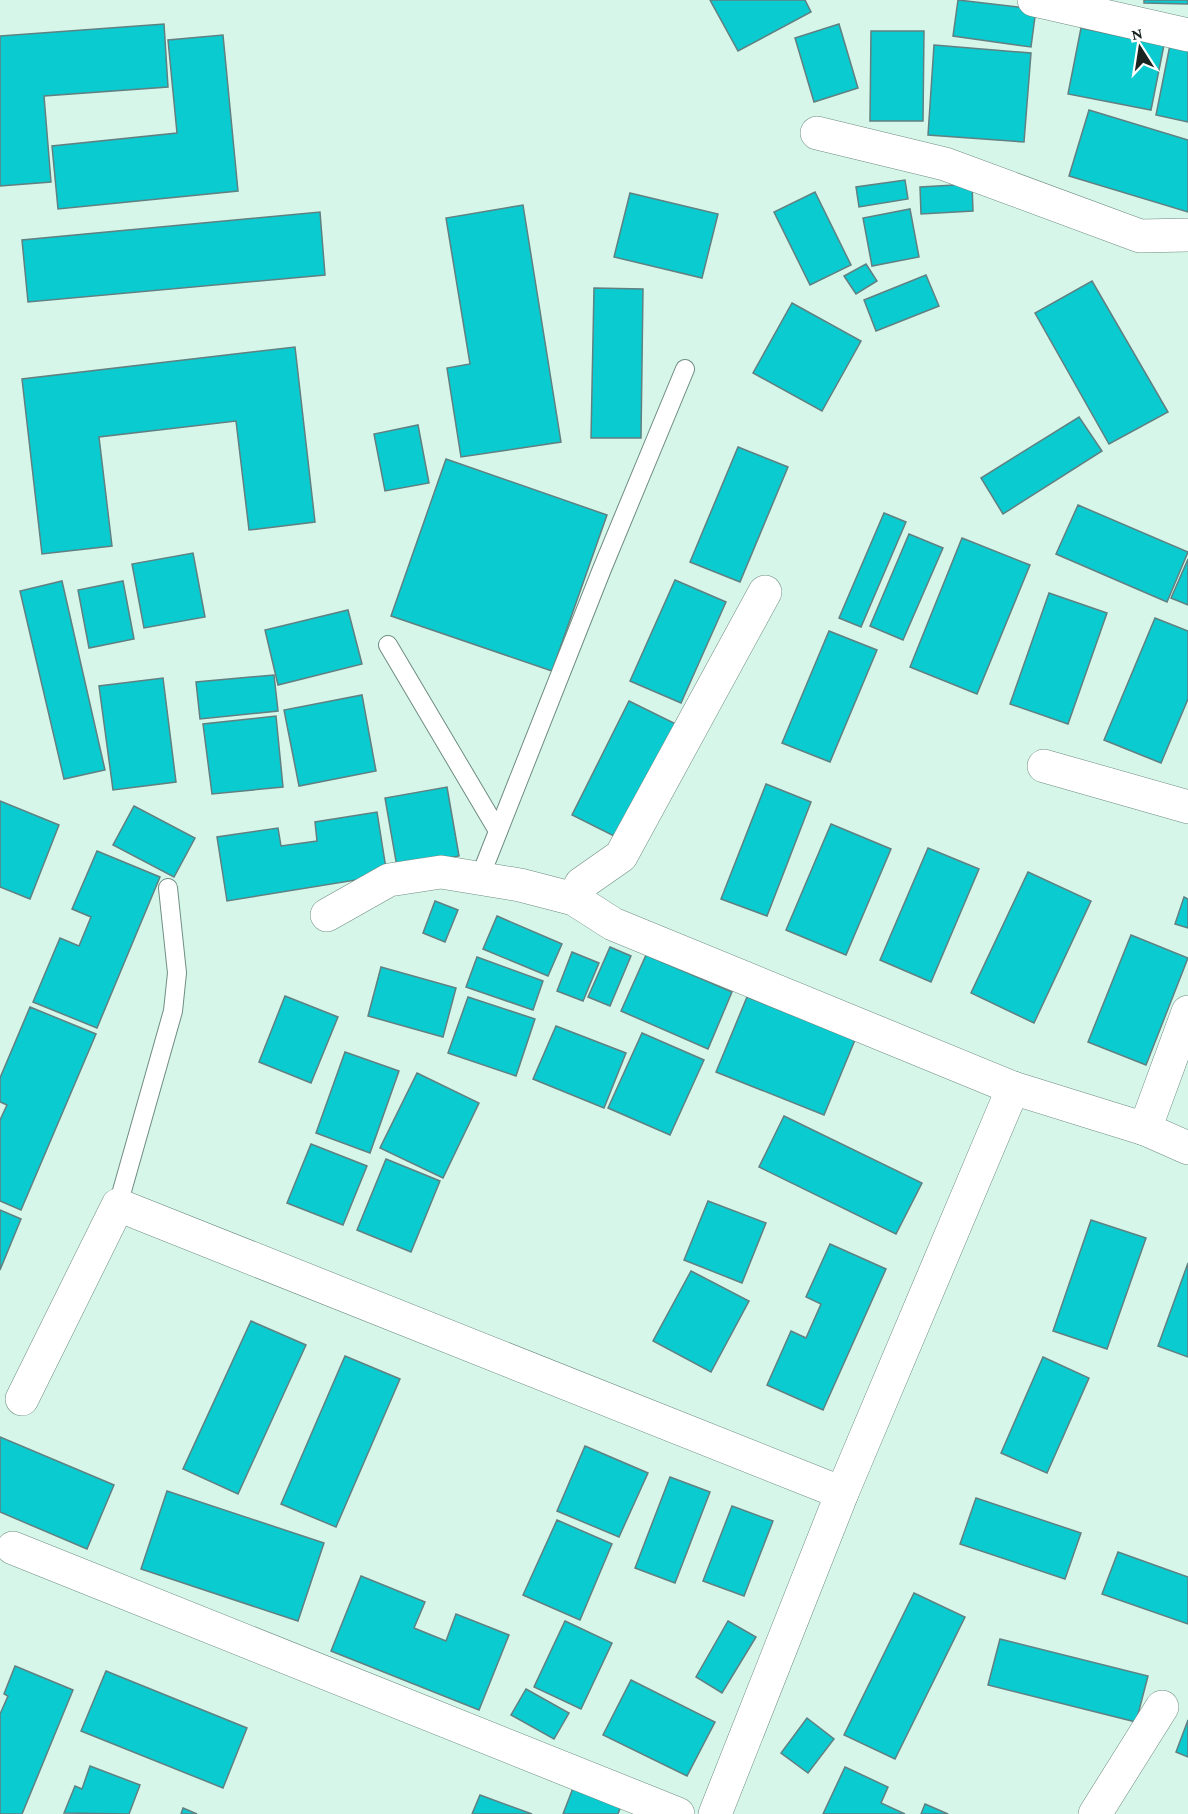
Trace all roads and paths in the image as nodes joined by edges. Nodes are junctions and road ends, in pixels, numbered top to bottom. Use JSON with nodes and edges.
{"nodes":[{"id":1,"x":1034,"y":0,"type":"edge"},
{"id":2,"x":1188,"y":35,"type":"edge"},
{"id":3,"x":817,"y":133,"type":"dead end"},
{"id":4,"x":1188,"y":235,"type":"edge"},
{"id":5,"x":685,"y":369,"type":"dead end"},
{"id":6,"x":765,"y":592,"type":"dead end"},
{"id":7,"x":388,"y":645,"type":"dead end"},
{"id":8,"x":1044,"y":766,"type":"dead end"},
{"id":9,"x":1188,"y":807,"type":"edge"},
{"id":10,"x":498,"y":831,"type":"junction"},
{"id":11,"x":480,"y":877,"type":"junction"},
{"id":12,"x":168,"y":888,"type":"dead end"},
{"id":13,"x":574,"y":899,"type":"junction"},
{"id":14,"x":327,"y":915,"type":"dead end"},
{"id":15,"x":1188,"y":1012,"type":"edge"},
{"id":16,"x":1013,"y":1088,"type":"junction"},
{"id":17,"x":1145,"y":1129,"type":"junction"},
{"id":18,"x":1188,"y":1148,"type":"edge"},
{"id":19,"x":118,"y":1205,"type":"junction"},
{"id":20,"x":22,"y":1399,"type":"dead end"},
{"id":21,"x":842,"y":1493,"type":"junction"},
{"id":22,"x":13,"y":1548,"type":"dead end"},
{"id":23,"x":1162,"y":1707,"type":"dead end"},
{"id":24,"x":678,"y":1814,"type":"edge"},
{"id":25,"x":715,"y":1814,"type":"edge"},
{"id":26,"x":1095,"y":1814,"type":"edge"}],
"edges":[{"from":1,"to":2,"type":"street"},
{"from":3,"to":4,"type":"street"},
{"from":5,"to":10,"type":"lane"},
{"from":6,"to":13,"type":"street"},
{"from":7,"to":10,"type":"lane"},
{"from":8,"to":9,"type":"street"},
{"from":10,"to":11,"type":"lane"},
{"from":11,"to":13,"type":"street"},
{"from":11,"to":14,"type":"street"},
{"from":12,"to":19,"type":"lane"},
{"from":13,"to":16,"type":"street"},
{"from":15,"to":17,"type":"street"},
{"from":16,"to":17,"type":"street"},
{"from":16,"to":21,"type":"street"},
{"from":17,"to":18,"type":"street"},
{"from":19,"to":20,"type":"street"},
{"from":19,"to":21,"type":"street"},
{"from":21,"to":25,"type":"street"},
{"from":22,"to":24,"type":"street"},
{"from":23,"to":26,"type":"street"}]}
